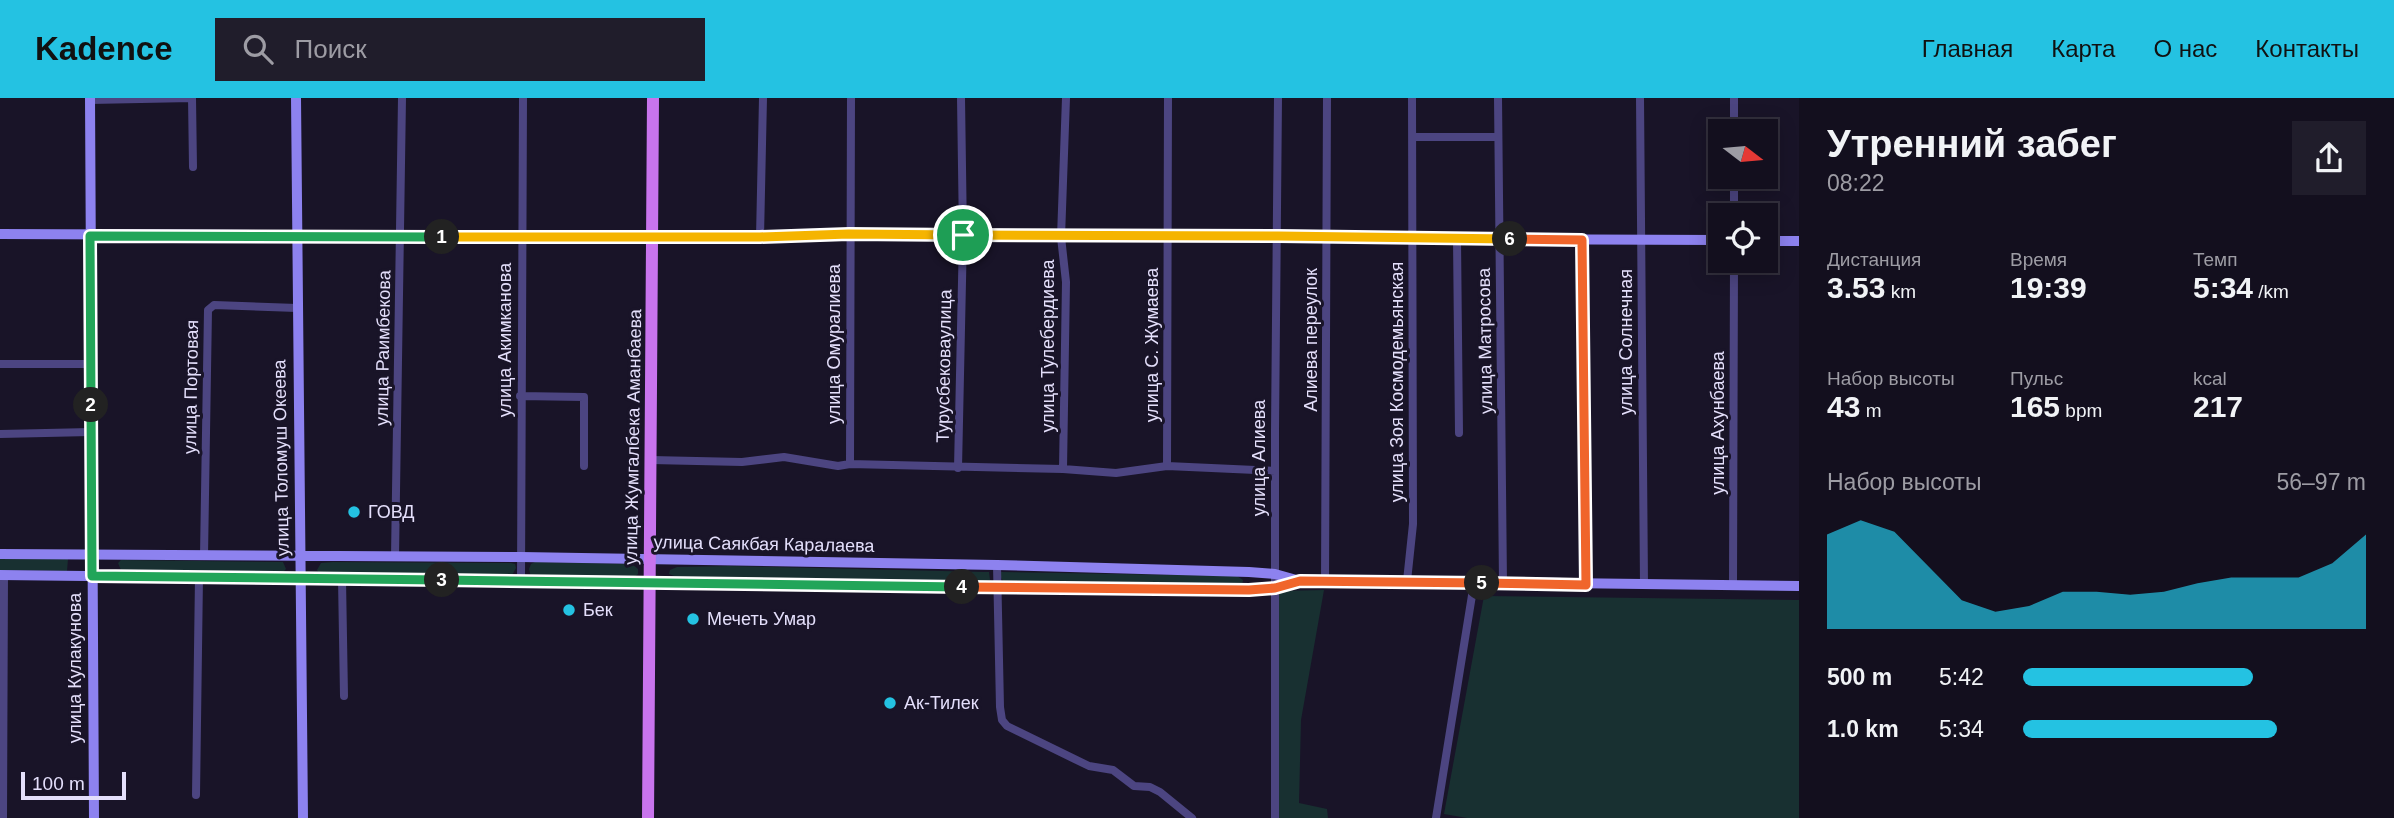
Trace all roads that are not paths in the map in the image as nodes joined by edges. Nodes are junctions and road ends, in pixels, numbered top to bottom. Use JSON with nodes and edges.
{"nodes":[{"id":1,"x":192,"y":98,"type":"edge"},
{"id":2,"x":296,"y":98,"type":"edge"},
{"id":3,"x":402,"y":98,"type":"edge"},
{"id":4,"x":523,"y":98,"type":"edge"},
{"id":5,"x":653,"y":98,"type":"edge"},
{"id":6,"x":763,"y":98,"type":"edge"},
{"id":7,"x":851,"y":98,"type":"edge"},
{"id":8,"x":961,"y":98,"type":"edge"},
{"id":9,"x":1066,"y":98,"type":"edge"},
{"id":10,"x":1168,"y":98,"type":"edge"},
{"id":11,"x":1278,"y":98,"type":"edge"},
{"id":12,"x":1327,"y":98,"type":"edge"},
{"id":13,"x":1412,"y":98,"type":"edge"},
{"id":14,"x":1498,"y":98,"type":"edge"},
{"id":15,"x":1640,"y":98,"type":"edge"},
{"id":16,"x":1734,"y":98,"type":"edge"},
{"id":17,"x":89,"y":99,"type":"edge"},
{"id":18,"x":1734,"y":119,"type":"edge"},
{"id":19,"x":1413,"y":137,"type":"junction"},
{"id":20,"x":1498,"y":137,"type":"junction"},
{"id":21,"x":193,"y":167,"type":"dead end"},
{"id":22,"x":0,"y":234,"type":"edge"},
{"id":23,"x":849,"y":234,"type":"junction"},
{"id":24,"x":963,"y":235,"type":"junction"},
{"id":25,"x":90,"y":236,"type":"junction"},
{"id":26,"x":297,"y":236,"type":"junction"},
{"id":27,"x":400,"y":236,"type":"junction"},
{"id":28,"x":653,"y":236,"type":"junction"},
{"id":29,"x":1168,"y":236,"type":"junction"},
{"id":30,"x":1278,"y":236,"type":"junction"},
{"id":31,"x":1327,"y":236,"type":"junction"},
{"id":32,"x":522,"y":237,"type":"junction"},
{"id":33,"x":760,"y":237,"type":"junction"},
{"id":34,"x":1061,"y":237,"type":"junction"},
{"id":35,"x":1414,"y":239,"type":"junction"},
{"id":36,"x":1457,"y":239,"type":"junction"},
{"id":37,"x":1499,"y":239,"type":"junction"},
{"id":38,"x":1582,"y":240,"type":"junction"},
{"id":39,"x":1641,"y":240,"type":"junction"},
{"id":40,"x":1708,"y":240,"type":"edge"},
{"id":41,"x":1778,"y":241,"type":"edge"},
{"id":42,"x":1799,"y":241,"type":"edge"},
{"id":43,"x":1734,"y":273,"type":"edge"},
{"id":44,"x":297,"y":308,"type":"junction"},
{"id":45,"x":0,"y":364,"type":"edge"},
{"id":46,"x":91,"y":364,"type":"junction"},
{"id":47,"x":520,"y":396,"type":"junction"},
{"id":48,"x":91,"y":432,"type":"junction"},
{"id":49,"x":1459,"y":433,"type":"dead end"},
{"id":50,"x":0,"y":434,"type":"edge"},
{"id":51,"x":651,"y":460,"type":"junction"},
{"id":52,"x":849,"y":464,"type":"junction"},
{"id":53,"x":584,"y":466,"type":"dead end"},
{"id":54,"x":1167,"y":466,"type":"junction"},
{"id":55,"x":958,"y":468,"type":"junction"},
{"id":56,"x":1063,"y":469,"type":"junction"},
{"id":57,"x":1275,"y":471,"type":"junction"},
{"id":58,"x":0,"y":554,"type":"edge"},
{"id":59,"x":92,"y":556,"type":"junction"},
{"id":60,"x":204,"y":556,"type":"junction"},
{"id":61,"x":300,"y":556,"type":"junction"},
{"id":62,"x":395,"y":556,"type":"junction"},
{"id":63,"x":522,"y":557,"type":"junction"},
{"id":64,"x":649,"y":559,"type":"junction"},
{"id":65,"x":996,"y":565,"type":"junction"},
{"id":66,"x":1275,"y":574,"type":"junction"},
{"id":67,"x":2,"y":575,"type":"edge"},
{"id":68,"x":92,"y":576,"type":"junction"},
{"id":69,"x":199,"y":577,"type":"junction"},
{"id":70,"x":300,"y":579,"type":"junction"},
{"id":71,"x":342,"y":579,"type":"junction"},
{"id":72,"x":520,"y":581,"type":"junction"},
{"id":73,"x":1300,"y":581,"type":"junction"},
{"id":74,"x":1407,"y":581,"type":"junction"},
{"id":75,"x":1325,"y":583,"type":"junction"},
{"id":76,"x":1474,"y":583,"type":"junction"},
{"id":77,"x":649,"y":584,"type":"junction"},
{"id":78,"x":1503,"y":584,"type":"junction"},
{"id":79,"x":1586,"y":585,"type":"junction"},
{"id":80,"x":1643,"y":585,"type":"junction"},
{"id":81,"x":1733,"y":586,"type":"junction"},
{"id":82,"x":1799,"y":586,"type":"edge"},
{"id":83,"x":998,"y":588,"type":"junction"},
{"id":84,"x":1275,"y":588,"type":"junction"},
{"id":85,"x":344,"y":696,"type":"dead end"},
{"id":86,"x":196,"y":795,"type":"dead end"},
{"id":87,"x":3,"y":818,"type":"edge"},
{"id":88,"x":94,"y":818,"type":"edge"},
{"id":89,"x":303,"y":818,"type":"edge"},
{"id":90,"x":648,"y":818,"type":"edge"},
{"id":91,"x":1192,"y":818,"type":"edge"},
{"id":92,"x":1275,"y":818,"type":"edge"},
{"id":93,"x":1436,"y":818,"type":"edge"}],
"edges":[{"from":1,"to":17,"type":"street"},
{"from":1,"to":21,"type":"street"},
{"from":2,"to":26,"type":"street","name":"улица Толомуш Океева"},
{"from":3,"to":27,"type":"street","name":"улица Раимбекова"},
{"from":4,"to":32,"type":"street","name":"улица Акимканова"},
{"from":5,"to":28,"type":"main road","name":"улица Жумгалбека Аманбаева"},
{"from":6,"to":33,"type":"street"},
{"from":7,"to":23,"type":"street","name":"улица Омуралиева"},
{"from":8,"to":24,"type":"street","name":"Турусбековаулица"},
{"from":9,"to":34,"type":"street","name":"улица Тулебердиева"},
{"from":10,"to":29,"type":"street","name":"улица С. Жумаева"},
{"from":11,"to":30,"type":"street","name":"улица Алиева"},
{"from":12,"to":31,"type":"street","name":"Алиева переулок"},
{"from":13,"to":19,"type":"street","name":"улица Зоя Космодемьянская"},
{"from":14,"to":20,"type":"street","name":"улица Матросова"},
{"from":15,"to":39,"type":"street","name":"улица Солнечная"},
{"from":16,"to":18,"type":"street"},
{"from":17,"to":25,"type":"street","name":"улица Кулакунова"},
{"from":19,"to":20,"type":"street"},
{"from":19,"to":35,"type":"street","name":"улица Зоя Космодемьянская"},
{"from":20,"to":37,"type":"street","name":"улица Матросова"},
{"from":22,"to":25,"type":"street"},
{"from":23,"to":24,"type":"street"},
{"from":23,"to":33,"type":"street"},
{"from":23,"to":52,"type":"street","name":"улица Омуралиева"},
{"from":24,"to":34,"type":"street"},
{"from":24,"to":55,"type":"street","name":"Турусбековаулица"},
{"from":25,"to":26,"type":"street"},
{"from":25,"to":46,"type":"street","name":"улица Кулакунова"},
{"from":26,"to":27,"type":"street"},
{"from":26,"to":44,"type":"street","name":"улица Толомуш Океева"},
{"from":27,"to":32,"type":"street"},
{"from":27,"to":62,"type":"street","name":"улица Раимбекова"},
{"from":28,"to":32,"type":"street"},
{"from":28,"to":33,"type":"street"},
{"from":28,"to":51,"type":"main road","name":"улица Жумгалбека Аманбаева"},
{"from":29,"to":30,"type":"street"},
{"from":29,"to":34,"type":"street"},
{"from":29,"to":54,"type":"street","name":"улица С. Жумаева"},
{"from":30,"to":31,"type":"street"},
{"from":30,"to":57,"type":"street","name":"улица Алиева"},
{"from":31,"to":35,"type":"street"},
{"from":31,"to":75,"type":"street","name":"Алиева переулок"},
{"from":32,"to":47,"type":"street","name":"улица Акимканова"},
{"from":34,"to":56,"type":"street","name":"улица Тулебердиева"},
{"from":35,"to":36,"type":"street"},
{"from":35,"to":74,"type":"street","name":"улица Зоя Космодемьянская"},
{"from":36,"to":37,"type":"street"},
{"from":36,"to":49,"type":"street"},
{"from":37,"to":38,"type":"street"},
{"from":37,"to":78,"type":"street","name":"улица Матросова"},
{"from":38,"to":39,"type":"street"},
{"from":38,"to":79,"type":"street"},
{"from":39,"to":40,"type":"street"},
{"from":39,"to":80,"type":"street","name":"улица Солнечная"},
{"from":41,"to":42,"type":"street"},
{"from":43,"to":81,"type":"street","name":"улица Ахунбаева"},
{"from":44,"to":60,"type":"street","name":"улица Портовая"},
{"from":44,"to":61,"type":"street","name":"улица Толомуш Океева"},
{"from":45,"to":46,"type":"street"},
{"from":46,"to":48,"type":"street","name":"улица Кулакунова"},
{"from":47,"to":53,"type":"street"},
{"from":47,"to":63,"type":"street","name":"улица Акимканова"},
{"from":48,"to":50,"type":"street"},
{"from":48,"to":59,"type":"street","name":"улица Кулакунова"},
{"from":51,"to":52,"type":"street"},
{"from":51,"to":64,"type":"main road","name":"улица Жумгалбека Аманбаева"},
{"from":52,"to":55,"type":"street"},
{"from":54,"to":56,"type":"street"},
{"from":54,"to":57,"type":"street"},
{"from":55,"to":56,"type":"street"},
{"from":57,"to":66,"type":"street","name":"улица Алиева"},
{"from":58,"to":59,"type":"street","name":"улица Саякбая Каралаева"},
{"from":59,"to":60,"type":"street","name":"улица Саякбая Каралаева"},
{"from":59,"to":68,"type":"street","name":"улица Кулакунова"},
{"from":60,"to":61,"type":"street","name":"улица Саякбая Каралаева"},
{"from":61,"to":62,"type":"street","name":"улица Саякбая Каралаева"},
{"from":61,"to":70,"type":"street","name":"улица Толомуш Океева"},
{"from":62,"to":63,"type":"street","name":"улица Саякбая Каралаева"},
{"from":63,"to":64,"type":"street","name":"улица Саякбая Каралаева"},
{"from":63,"to":72,"type":"street","name":"улица Акимканова"},
{"from":64,"to":65,"type":"street","name":"улица Саякбая Каралаева"},
{"from":64,"to":77,"type":"main road","name":"улица Жумгалбека Аманбаева"},
{"from":65,"to":66,"type":"street","name":"улица Саякбая Каралаева"},
{"from":65,"to":83,"type":"street"},
{"from":66,"to":73,"type":"street","name":"улица Саякбая Каралаева"},
{"from":66,"to":84,"type":"street","name":"улица Алиева"},
{"from":67,"to":68,"type":"street"},
{"from":67,"to":87,"type":"street"},
{"from":68,"to":69,"type":"street"},
{"from":68,"to":88,"type":"street","name":"улица Кулакунова"},
{"from":69,"to":70,"type":"street"},
{"from":69,"to":86,"type":"street"},
{"from":70,"to":71,"type":"street"},
{"from":70,"to":89,"type":"street","name":"улица Толомуш Океева"},
{"from":71,"to":72,"type":"street"},
{"from":71,"to":85,"type":"street"},
{"from":72,"to":77,"type":"street"},
{"from":73,"to":75,"type":"street"},
{"from":73,"to":84,"type":"street"},
{"from":74,"to":75,"type":"street"},
{"from":74,"to":76,"type":"street"},
{"from":76,"to":78,"type":"street"},
{"from":76,"to":93,"type":"street"},
{"from":77,"to":83,"type":"street"},
{"from":77,"to":90,"type":"main road","name":"улица Жумгалбека Аманбаева"},
{"from":78,"to":79,"type":"street"},
{"from":79,"to":80,"type":"street"},
{"from":80,"to":81,"type":"street"},
{"from":81,"to":82,"type":"street"},
{"from":83,"to":84,"type":"street"},
{"from":83,"to":91,"type":"street"},
{"from":84,"to":92,"type":"street","name":"улица Алиева"}]}
